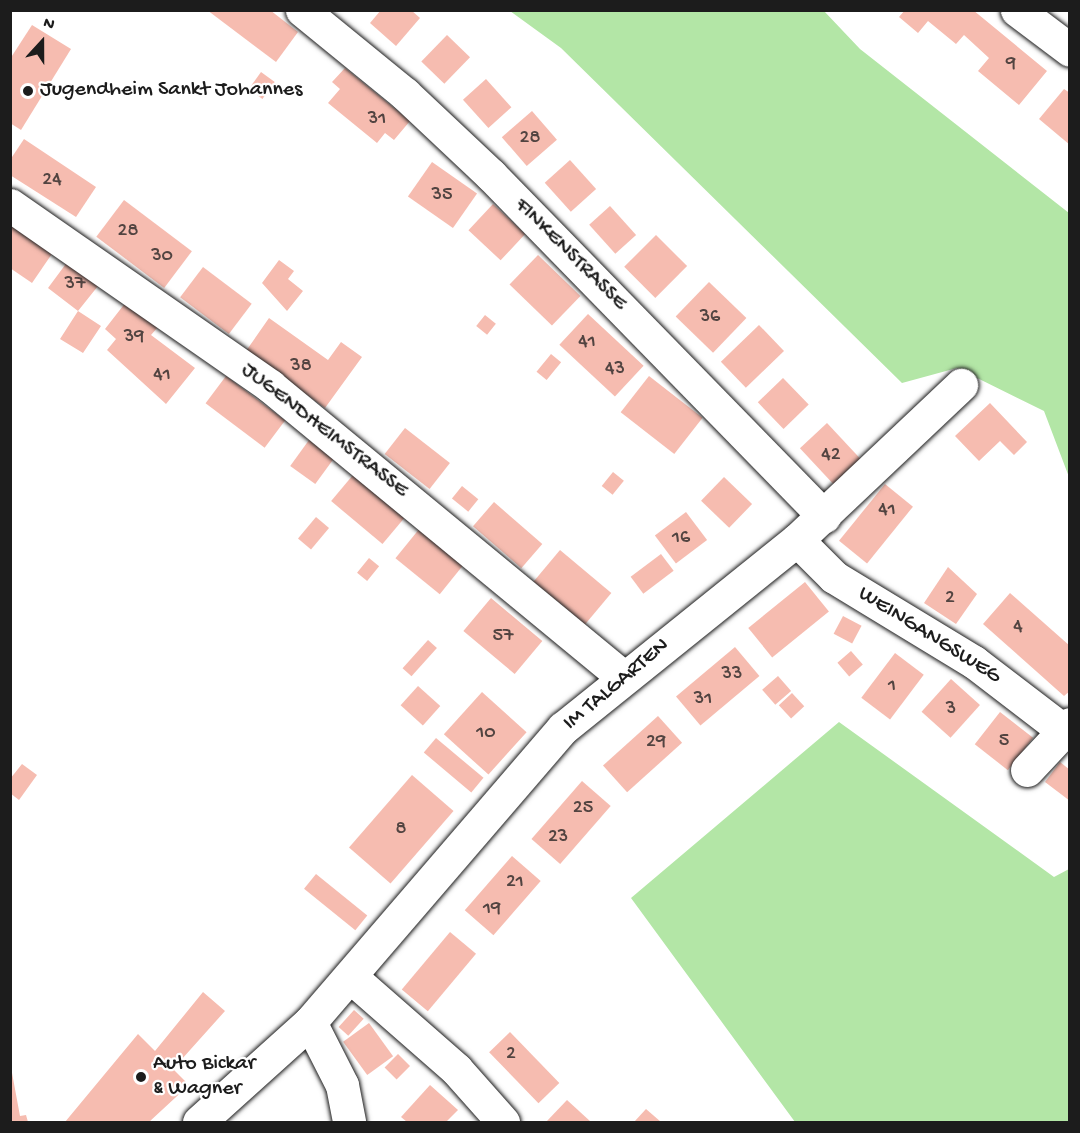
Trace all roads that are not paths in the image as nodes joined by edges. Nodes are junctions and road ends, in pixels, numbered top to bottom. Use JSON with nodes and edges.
{"nodes":[{"id":1,"x":302,"y":10,"type":"edge"},
{"id":2,"x":1017,"y":10,"type":"edge"},
{"id":3,"x":1070,"y":50,"type":"edge"},
{"id":4,"x":10,"y":205,"type":"edge"},
{"id":5,"x":961,"y":385,"type":"dead end"},
{"id":6,"x":824,"y":516,"type":"junction"},
{"id":7,"x":796,"y":540,"type":"junction"},
{"id":8,"x":622,"y":676,"type":"junction"},
{"id":9,"x":1066,"y":727,"type":"edge"},
{"id":10,"x":1027,"y":770,"type":"dead end"},
{"id":11,"x":351,"y":977,"type":"junction"},
{"id":12,"x":310,"y":1022,"type":"junction"},
{"id":13,"x":199,"y":1122,"type":"edge"},
{"id":14,"x":349,"y":1122,"type":"edge"},
{"id":15,"x":503,"y":1122,"type":"edge"}],
"edges":[{"from":1,"to":6,"type":"street","name":"FINKENSTRASSE"},
{"from":2,"to":3,"type":"street"},
{"from":4,"to":8,"type":"street","name":"JUGENDHEIMSTRASSE"},
{"from":5,"to":6,"type":"street","name":"IM TALGARTEN"},
{"from":6,"to":7,"type":"street","name":"IM TALGARTEN"},
{"from":7,"to":8,"type":"street","name":"IM TALGARTEN"},
{"from":7,"to":9,"type":"street","name":"WEINGANGSWEG"},
{"from":8,"to":11,"type":"street","name":"IM TALGARTEN"},
{"from":9,"to":10,"type":"street","name":"WEINGANGSWEG"},
{"from":11,"to":12,"type":"street","name":"IM TALGARTEN"},
{"from":11,"to":15,"type":"street"},
{"from":12,"to":13,"type":"street","name":"IM TALGARTEN"},
{"from":12,"to":14,"type":"street"}]}
